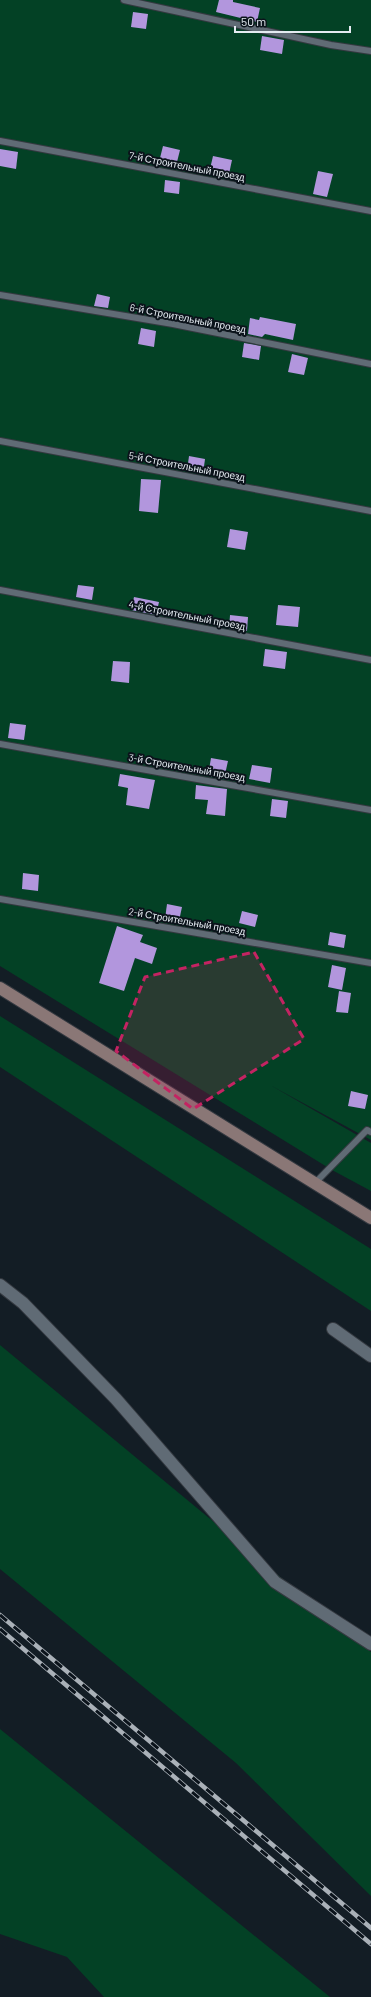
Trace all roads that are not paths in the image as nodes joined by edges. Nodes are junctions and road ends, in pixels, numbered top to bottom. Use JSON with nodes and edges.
{"nodes":[{"id":1,"x":124,"y":0,"type":"edge"},
{"id":2,"x":371,"y":51,"type":"edge"},
{"id":3,"x":0,"y":141,"type":"edge"},
{"id":4,"x":371,"y":211,"type":"edge"},
{"id":5,"x":0,"y":295,"type":"edge"},
{"id":6,"x":371,"y":364,"type":"edge"},
{"id":7,"x":0,"y":441,"type":"edge"},
{"id":8,"x":371,"y":511,"type":"edge"},
{"id":9,"x":0,"y":590,"type":"edge"},
{"id":10,"x":371,"y":660,"type":"edge"},
{"id":11,"x":0,"y":744,"type":"edge"},
{"id":12,"x":371,"y":810,"type":"edge"},
{"id":13,"x":0,"y":899,"type":"edge"},
{"id":14,"x":371,"y":963,"type":"edge"},
{"id":15,"x":0,"y":988,"type":"edge"},
{"id":16,"x":371,"y":1132,"type":"edge"},
{"id":17,"x":315,"y":1183,"type":"junction"},
{"id":18,"x":371,"y":1218,"type":"edge"},
{"id":19,"x":0,"y":1285,"type":"edge"},
{"id":20,"x":333,"y":1329,"type":"dead end"},
{"id":21,"x":371,"y":1356,"type":"edge"},
{"id":22,"x":371,"y":1644,"type":"edge"}],
"edges":[{"from":1,"to":2,"type":"lane"},
{"from":3,"to":4,"type":"lane","name":"7-й Строительный проезд"},
{"from":5,"to":6,"type":"lane","name":"6-й Строительный проезд"},
{"from":7,"to":8,"type":"lane","name":"5-й Строительный проезд"},
{"from":9,"to":10,"type":"lane","name":"4-й Строительный проезд"},
{"from":11,"to":12,"type":"lane","name":"3-й Строительный проезд"},
{"from":13,"to":14,"type":"lane","name":"2-й Строительный проезд"},
{"from":15,"to":17,"type":"main road"},
{"from":16,"to":17,"type":"lane"},
{"from":17,"to":18,"type":"main road"},
{"from":19,"to":22,"type":"street"},
{"from":20,"to":21,"type":"street"}]}
